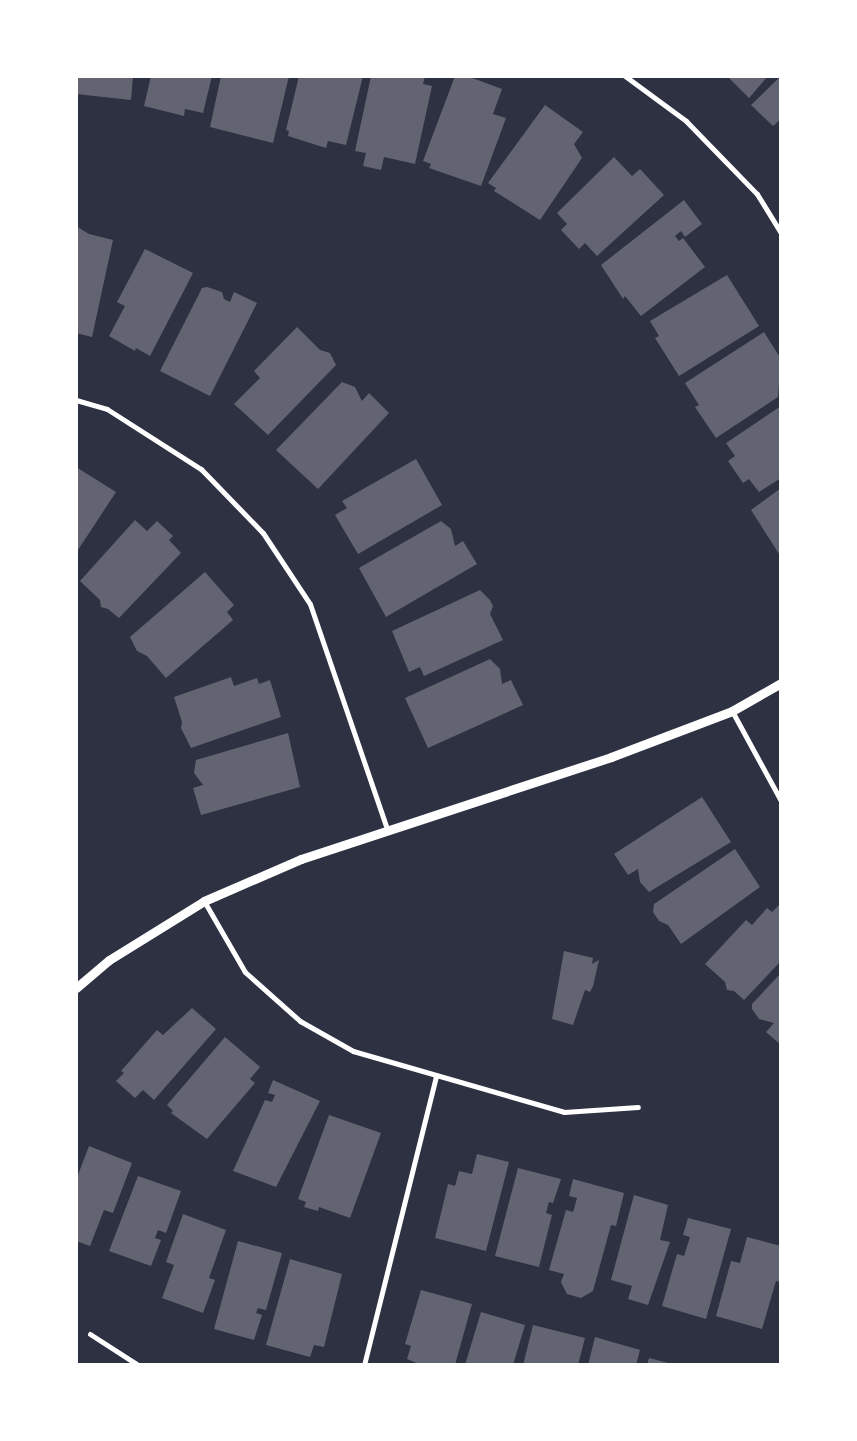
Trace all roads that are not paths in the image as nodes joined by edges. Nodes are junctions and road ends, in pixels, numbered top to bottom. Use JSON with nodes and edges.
{"nodes":[{"id":1,"x":625,"y":76,"type":"edge"},
{"id":2,"x":781,"y":233,"type":"edge"},
{"id":3,"x":76,"y":400,"type":"edge"},
{"id":4,"x":781,"y":683,"type":"edge"},
{"id":5,"x":732,"y":711,"type":"junction"},
{"id":6,"x":781,"y":801,"type":"edge"},
{"id":7,"x":387,"y":829,"type":"junction"},
{"id":8,"x":204,"y":901,"type":"junction"},
{"id":9,"x":76,"y":988,"type":"edge"},
{"id":10,"x":436,"y":1076,"type":"junction"},
{"id":11,"x":638,"y":1107,"type":"dead end"},
{"id":12,"x":90,"y":1334,"type":"dead end"},
{"id":13,"x":138,"y":1365,"type":"edge"},
{"id":14,"x":364,"y":1365,"type":"edge"}],
"edges":[{"from":1,"to":2,"type":"street"},
{"from":3,"to":7,"type":"street"},
{"from":4,"to":5,"type":"street"},
{"from":5,"to":6,"type":"street"},
{"from":5,"to":7,"type":"street"},
{"from":7,"to":8,"type":"street"},
{"from":8,"to":9,"type":"street"},
{"from":8,"to":10,"type":"street"},
{"from":10,"to":11,"type":"street"},
{"from":10,"to":14,"type":"street"},
{"from":12,"to":13,"type":"street"}]}
